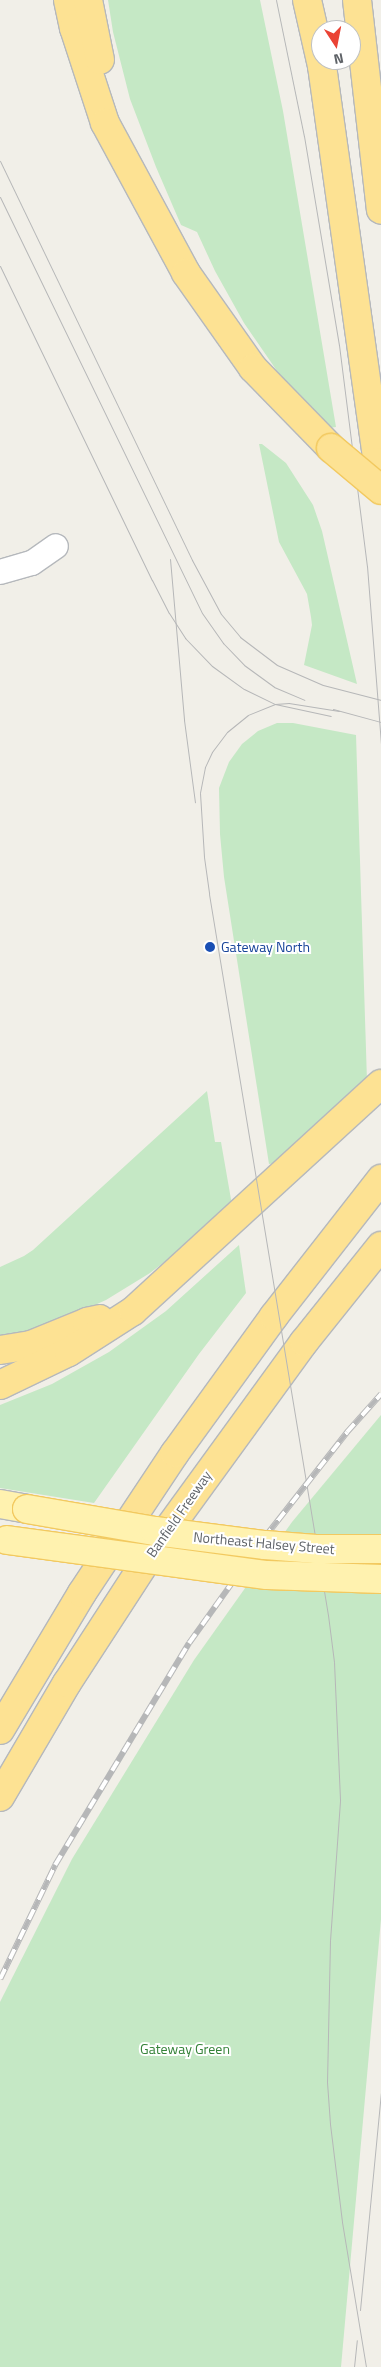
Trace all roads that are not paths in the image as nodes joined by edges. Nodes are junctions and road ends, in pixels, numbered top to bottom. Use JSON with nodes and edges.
{"nodes":[{"id":1,"x":68,"y":0,"type":"edge"},
{"id":2,"x":88,"y":0,"type":"edge"},
{"id":3,"x":307,"y":0,"type":"edge"},
{"id":4,"x":357,"y":0,"type":"edge"},
{"id":5,"x":134,"y":178,"type":"junction"},
{"id":6,"x":381,"y":210,"type":"edge"},
{"id":7,"x":381,"y":472,"type":"edge"},
{"id":8,"x":381,"y":490,"type":"edge"},
{"id":9,"x":56,"y":546,"type":"dead end"},
{"id":10,"x":0,"y":572,"type":"edge"},
{"id":11,"x":381,"y":1084,"type":"edge"},
{"id":12,"x":381,"y":1179,"type":"edge"},
{"id":13,"x":381,"y":1246,"type":"edge"},
{"id":14,"x":133,"y":1311,"type":"junction"},
{"id":15,"x":0,"y":1350,"type":"edge"},
{"id":16,"x":0,"y":1385,"type":"edge"},
{"id":17,"x":0,"y":1504,"type":"edge"},
{"id":18,"x":4,"y":1540,"type":"edge"},
{"id":19,"x":381,"y":1550,"type":"edge"},
{"id":20,"x":381,"y":1578,"type":"edge"},
{"id":21,"x":0,"y":1730,"type":"edge"},
{"id":22,"x":0,"y":1798,"type":"edge"}],
"edges":[{"from":1,"to":5,"type":"highway"},
{"from":2,"to":5,"type":"highway"},
{"from":3,"to":7,"type":"highway"},
{"from":4,"to":6,"type":"highway"},
{"from":5,"to":8,"type":"highway","bridge":true},
{"from":9,"to":10,"type":"street"},
{"from":11,"to":14,"type":"highway"},
{"from":12,"to":21,"type":"highway"},
{"from":13,"to":22,"type":"highway","name":"Banfield Freeway"},
{"from":14,"to":15,"type":"highway"},
{"from":14,"to":16,"type":"highway"},
{"from":17,"to":19,"type":"main road","name":"Northeast Halsey Street","bridge":true},
{"from":18,"to":20,"type":"main road","bridge":true}]}
